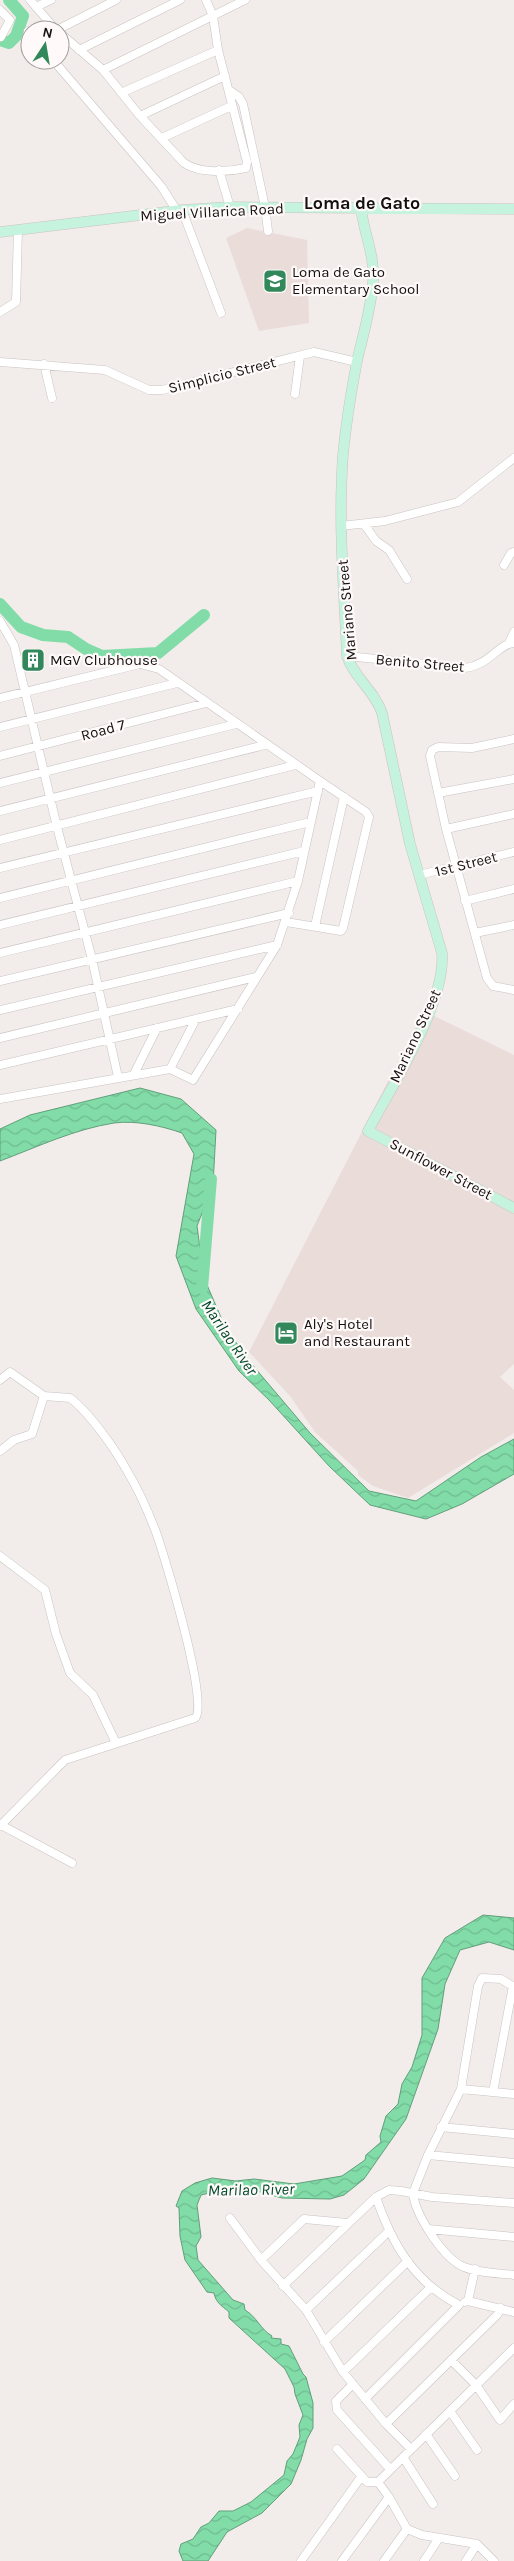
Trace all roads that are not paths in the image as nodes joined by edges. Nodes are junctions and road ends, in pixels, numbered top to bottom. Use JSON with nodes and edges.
{"nodes":[{"id":1,"x":30,"y":0,"type":"edge"},
{"id":2,"x":51,"y":0,"type":"edge"},
{"id":3,"x":116,"y":0,"type":"edge"},
{"id":4,"x":180,"y":0,"type":"edge"},
{"id":5,"x":206,"y":0,"type":"edge"},
{"id":6,"x":245,"y":0,"type":"edge"},
{"id":7,"x":36,"y":7,"type":"junction"},
{"id":8,"x":0,"y":10,"type":"edge"},
{"id":9,"x":213,"y":16,"type":"junction"},
{"id":10,"x":47,"y":20,"type":"edge"},
{"id":11,"x":70,"y":23,"type":"edge"},
{"id":12,"x":1,"y":37,"type":"dead end"},
{"id":13,"x":70,"y":42,"type":"edge"},
{"id":14,"x":79,"y":50,"type":"junction"},
{"id":15,"x":218,"y":50,"type":"junction"},
{"id":16,"x":62,"y":70,"type":"edge"},
{"id":17,"x":103,"y":70,"type":"junction"},
{"id":18,"x":224,"y":76,"type":"junction"},
{"id":19,"x":228,"y":90,"type":"junction"},
{"id":20,"x":121,"y":93,"type":"junction"},
{"id":21,"x":231,"y":106,"type":"junction"},
{"id":22,"x":140,"y":116,"type":"junction"},
{"id":23,"x":162,"y":138,"type":"junction"},
{"id":24,"x":220,"y":170,"type":"junction"},
{"id":25,"x":230,"y":207,"type":"junction"},
{"id":26,"x":265,"y":207,"type":"junction"},
{"id":27,"x":361,"y":208,"type":"junction"},
{"id":28,"x":514,"y":209,"type":"edge"},
{"id":29,"x":180,"y":211,"type":"junction"},
{"id":30,"x":18,"y":230,"type":"junction"},
{"id":31,"x":268,"y":231,"type":"dead end"},
{"id":32,"x":0,"y":232,"type":"edge"},
{"id":33,"x":0,"y":312,"type":"edge"},
{"id":34,"x":221,"y":313,"type":"dead end"},
{"id":35,"x":300,"y":356,"type":"junction"},
{"id":36,"x":0,"y":362,"type":"edge"},
{"id":37,"x":357,"y":362,"type":"junction"},
{"id":38,"x":44,"y":364,"type":"junction"},
{"id":39,"x":295,"y":394,"type":"dead end"},
{"id":40,"x":52,"y":398,"type":"dead end"},
{"id":41,"x":514,"y":458,"type":"edge"},
{"id":42,"x":364,"y":524,"type":"junction"},
{"id":43,"x":341,"y":526,"type":"junction"},
{"id":44,"x":514,"y":552,"type":"edge"},
{"id":45,"x":504,"y":565,"type":"dead end"},
{"id":46,"x":407,"y":579,"type":"dead end"},
{"id":47,"x":0,"y":621,"type":"edge"},
{"id":48,"x":514,"y":632,"type":"edge"},
{"id":49,"x":512,"y":643,"type":"edge"},
{"id":50,"x":347,"y":656,"type":"junction"},
{"id":51,"x":177,"y":683,"type":"junction"},
{"id":52,"x":26,"y":692,"type":"junction"},
{"id":53,"x":0,"y":698,"type":"edge"},
{"id":54,"x":206,"y":703,"type":"junction"},
{"id":55,"x":31,"y":719,"type":"junction"},
{"id":56,"x":236,"y":724,"type":"junction"},
{"id":57,"x":0,"y":727,"type":"edge"},
{"id":58,"x":514,"y":739,"type":"edge"},
{"id":59,"x":266,"y":745,"type":"junction"},
{"id":60,"x":39,"y":748,"type":"junction"},
{"id":61,"x":0,"y":756,"type":"edge"},
{"id":62,"x":296,"y":765,"type":"junction"},
{"id":63,"x":44,"y":773,"type":"junction"},
{"id":64,"x":514,"y":779,"type":"edge"},
{"id":65,"x":320,"y":781,"type":"junction"},
{"id":66,"x":0,"y":783,"type":"edge"},
{"id":67,"x":318,"y":791,"type":"junction"},
{"id":68,"x":438,"y":792,"type":"junction"},
{"id":69,"x":344,"y":797,"type":"junction"},
{"id":70,"x":51,"y":799,"type":"junction"},
{"id":71,"x":0,"y":811,"type":"edge"},
{"id":72,"x":514,"y":814,"type":"edge"},
{"id":73,"x":310,"y":822,"type":"junction"},
{"id":74,"x":57,"y":827,"type":"junction"},
{"id":75,"x":446,"y":829,"type":"junction"},
{"id":76,"x":0,"y":840,"type":"edge"},
{"id":77,"x":304,"y":851,"type":"junction"},
{"id":78,"x":514,"y":852,"type":"edge"},
{"id":79,"x":64,"y":853,"type":"junction"},
{"id":80,"x":456,"y":866,"type":"junction"},
{"id":81,"x":0,"y":868,"type":"edge"},
{"id":82,"x":419,"y":875,"type":"junction"},
{"id":83,"x":71,"y":880,"type":"junction"},
{"id":84,"x":298,"y":881,"type":"junction"},
{"id":85,"x":514,"y":889,"type":"edge"},
{"id":86,"x":0,"y":898,"type":"edge"},
{"id":87,"x":465,"y":901,"type":"junction"},
{"id":88,"x":77,"y":905,"type":"junction"},
{"id":89,"x":289,"y":913,"type":"junction"},
{"id":90,"x":286,"y":922,"type":"junction"},
{"id":91,"x":0,"y":924,"type":"edge"},
{"id":92,"x":315,"y":926,"type":"junction"},
{"id":93,"x":514,"y":926,"type":"edge"},
{"id":94,"x":84,"y":932,"type":"junction"},
{"id":95,"x":475,"y":933,"type":"junction"},
{"id":96,"x":277,"y":945,"type":"junction"},
{"id":97,"x":0,"y":953,"type":"edge"},
{"id":98,"x":92,"y":959,"type":"junction"},
{"id":99,"x":256,"y":977,"type":"junction"},
{"id":100,"x":0,"y":982,"type":"edge"},
{"id":101,"x":98,"y":987,"type":"junction"},
{"id":102,"x":514,"y":990,"type":"edge"},
{"id":103,"x":238,"y":1009,"type":"junction"},
{"id":104,"x":0,"y":1010,"type":"edge"},
{"id":105,"x":104,"y":1014,"type":"junction"},
{"id":106,"x":196,"y":1019,"type":"junction"},
{"id":107,"x":157,"y":1028,"type":"junction"},
{"id":108,"x":0,"y":1038,"type":"edge"},
{"id":109,"x":110,"y":1040,"type":"junction"},
{"id":110,"x":0,"y":1065,"type":"edge"},
{"id":111,"x":170,"y":1069,"type":"junction"},
{"id":112,"x":134,"y":1074,"type":"junction"},
{"id":113,"x":118,"y":1077,"type":"junction"},
{"id":114,"x":0,"y":1098,"type":"edge"},
{"id":115,"x":368,"y":1131,"type":"joint"},
{"id":116,"x":514,"y":1208,"type":"edge"},
{"id":117,"x":0,"y":1380,"type":"edge"},
{"id":118,"x":44,"y":1396,"type":"junction"},
{"id":119,"x":0,"y":1451,"type":"edge"},
{"id":120,"x":0,"y":1556,"type":"edge"},
{"id":121,"x":116,"y":1743,"type":"junction"},
{"id":122,"x":0,"y":1826,"type":"edge"},
{"id":123,"x":72,"y":1864,"type":"dead end"},
{"id":124,"x":514,"y":1987,"type":"edge"},
{"id":125,"x":460,"y":2089,"type":"junction"},
{"id":126,"x":493,"y":2092,"type":"junction"},
{"id":127,"x":514,"y":2094,"type":"edge"},
{"id":128,"x":441,"y":2127,"type":"junction"},
{"id":129,"x":514,"y":2134,"type":"edge"},
{"id":130,"x":428,"y":2154,"type":"junction"},
{"id":131,"x":514,"y":2163,"type":"edge"},
{"id":132,"x":413,"y":2193,"type":"junction"},
{"id":133,"x":376,"y":2197,"type":"junction"},
{"id":134,"x":514,"y":2203,"type":"edge"},
{"id":135,"x":230,"y":2218,"type":"dead end"},
{"id":136,"x":347,"y":2223,"type":"junction"},
{"id":137,"x":428,"y":2229,"type":"junction"},
{"id":138,"x":388,"y":2232,"type":"junction"},
{"id":139,"x":514,"y":2237,"type":"edge"},
{"id":140,"x":261,"y":2260,"type":"junction"},
{"id":141,"x":408,"y":2261,"type":"junction"},
{"id":142,"x":475,"y":2270,"type":"junction"},
{"id":143,"x":514,"y":2275,"type":"edge"},
{"id":144,"x":283,"y":2286,"type":"junction"},
{"id":145,"x":430,"y":2288,"type":"junction"},
{"id":146,"x":468,"y":2301,"type":"junction"},
{"id":147,"x":459,"y":2305,"type":"junction"},
{"id":148,"x":501,"y":2308,"type":"junction"},
{"id":149,"x":306,"y":2310,"type":"junction"},
{"id":150,"x":514,"y":2312,"type":"edge"},
{"id":151,"x":324,"y":2342,"type":"junction"},
{"id":152,"x":514,"y":2348,"type":"edge"},
{"id":153,"x":451,"y":2360,"type":"junction"},
{"id":154,"x":343,"y":2372,"type":"junction"},
{"id":155,"x":353,"y":2384,"type":"junction"},
{"id":156,"x":476,"y":2385,"type":"junction"},
{"id":157,"x":365,"y":2399,"type":"junction"},
{"id":158,"x":514,"y":2404,"type":"edge"},
{"id":159,"x":450,"y":2411,"type":"junction"},
{"id":160,"x":386,"y":2424,"type":"junction"},
{"id":161,"x":426,"y":2434,"type":"junction"},
{"id":162,"x":337,"y":2449,"type":"dead end"},
{"id":163,"x":411,"y":2449,"type":"junction"},
{"id":164,"x":477,"y":2450,"type":"dead end"},
{"id":165,"x":403,"y":2457,"type":"junction"},
{"id":166,"x":390,"y":2469,"type":"junction"},
{"id":167,"x":455,"y":2476,"type":"dead end"},
{"id":168,"x":361,"y":2477,"type":"junction"},
{"id":169,"x":378,"y":2482,"type":"junction"},
{"id":170,"x":389,"y":2497,"type":"junction"},
{"id":171,"x":433,"y":2504,"type":"dead end"},
{"id":172,"x":407,"y":2529,"type":"junction"},
{"id":173,"x":440,"y":2538,"type":"junction"},
{"id":174,"x":478,"y":2544,"type":"junction"},
{"id":175,"x":301,"y":2561,"type":"edge"},
{"id":176,"x":342,"y":2561,"type":"edge"},
{"id":177,"x":384,"y":2561,"type":"edge"},
{"id":178,"x":424,"y":2561,"type":"edge"},
{"id":179,"x":466,"y":2561,"type":"edge"},
{"id":180,"x":494,"y":2561,"type":"edge"}],
"edges":[{"from":1,"to":7,"type":"street"},
{"from":2,"to":7,"type":"street"},
{"from":3,"to":11,"type":"street"},
{"from":4,"to":14,"type":"street"},
{"from":5,"to":9,"type":"street"},
{"from":6,"to":9,"type":"street"},
{"from":7,"to":10,"type":"street"},
{"from":8,"to":12,"type":"street"},
{"from":9,"to":15,"type":"street"},
{"from":9,"to":17,"type":"street"},
{"from":13,"to":14,"type":"street"},
{"from":14,"to":17,"type":"street"},
{"from":15,"to":18,"type":"street"},
{"from":15,"to":20,"type":"street"},
{"from":16,"to":29,"type":"street"},
{"from":17,"to":20,"type":"street"},
{"from":18,"to":19,"type":"street"},
{"from":18,"to":22,"type":"street"},
{"from":19,"to":21,"type":"street"},
{"from":19,"to":26,"type":"street"},
{"from":20,"to":22,"type":"street"},
{"from":21,"to":23,"type":"street"},
{"from":21,"to":24,"type":"street"},
{"from":22,"to":23,"type":"street"},
{"from":23,"to":24,"type":"street"},
{"from":24,"to":25,"type":"street"},
{"from":25,"to":26,"type":"main road","name":"Miguel Villarica Road"},
{"from":25,"to":29,"type":"main road","name":"Miguel Villarica Road"},
{"from":26,"to":27,"type":"main road","name":"Miguel Villarica Road"},
{"from":26,"to":31,"type":"street"},
{"from":27,"to":28,"type":"main road","name":"Miguel Villarica Road"},
{"from":27,"to":37,"type":"main road","name":"Mariano Street"},
{"from":29,"to":30,"type":"main road","name":"Miguel Villarica Road"},
{"from":29,"to":34,"type":"street"},
{"from":30,"to":32,"type":"main road","name":"Miguel Villarica Road"},
{"from":30,"to":33,"type":"street"},
{"from":35,"to":37,"type":"street","name":"Simplicio Street"},
{"from":35,"to":38,"type":"street","name":"Simplicio Street"},
{"from":35,"to":39,"type":"street"},
{"from":36,"to":38,"type":"street","name":"Simplicio Street"},
{"from":37,"to":43,"type":"main road","name":"Mariano Street"},
{"from":38,"to":40,"type":"street"},
{"from":41,"to":42,"type":"street"},
{"from":42,"to":43,"type":"street"},
{"from":42,"to":46,"type":"street"},
{"from":43,"to":50,"type":"main road","name":"Mariano Street"},
{"from":44,"to":45,"type":"street"},
{"from":47,"to":52,"type":"street"},
{"from":48,"to":49,"type":"street"},
{"from":49,"to":50,"type":"street","name":"Benito Street"},
{"from":50,"to":82,"type":"main road","name":"Mariano Street"},
{"from":51,"to":52,"type":"street"},
{"from":51,"to":54,"type":"street"},
{"from":51,"to":55,"type":"street"},
{"from":52,"to":53,"type":"street"},
{"from":52,"to":55,"type":"street"},
{"from":54,"to":56,"type":"street"},
{"from":54,"to":60,"type":"street","name":"Road 7"},
{"from":55,"to":57,"type":"street"},
{"from":55,"to":60,"type":"street"},
{"from":56,"to":59,"type":"street"},
{"from":56,"to":63,"type":"street"},
{"from":58,"to":68,"type":"street"},
{"from":59,"to":62,"type":"street"},
{"from":59,"to":70,"type":"street"},
{"from":60,"to":61,"type":"street","name":"Road 7"},
{"from":60,"to":63,"type":"street"},
{"from":62,"to":65,"type":"street"},
{"from":62,"to":74,"type":"street"},
{"from":63,"to":66,"type":"street"},
{"from":63,"to":70,"type":"street"},
{"from":64,"to":68,"type":"street"},
{"from":65,"to":67,"type":"street"},
{"from":65,"to":69,"type":"street"},
{"from":67,"to":73,"type":"street"},
{"from":67,"to":79,"type":"street"},
{"from":68,"to":75,"type":"street"},
{"from":69,"to":92,"type":"street"},
{"from":69,"to":92,"type":"street"},
{"from":70,"to":71,"type":"street"},
{"from":70,"to":74,"type":"street"},
{"from":72,"to":75,"type":"street"},
{"from":73,"to":77,"type":"street"},
{"from":73,"to":83,"type":"street"},
{"from":74,"to":76,"type":"street"},
{"from":74,"to":79,"type":"street"},
{"from":75,"to":80,"type":"street"},
{"from":77,"to":84,"type":"street"},
{"from":77,"to":88,"type":"street"},
{"from":78,"to":80,"type":"street","name":"1st Street"},
{"from":79,"to":81,"type":"street"},
{"from":79,"to":83,"type":"street"},
{"from":80,"to":82,"type":"street","name":"1st Street"},
{"from":80,"to":87,"type":"street"},
{"from":82,"to":115,"type":"main road","name":"Mariano Street"},
{"from":83,"to":86,"type":"street"},
{"from":83,"to":88,"type":"street"},
{"from":84,"to":89,"type":"street"},
{"from":84,"to":94,"type":"street"},
{"from":85,"to":87,"type":"street"},
{"from":87,"to":95,"type":"street"},
{"from":88,"to":91,"type":"street"},
{"from":88,"to":94,"type":"street"},
{"from":89,"to":90,"type":"street"},
{"from":89,"to":98,"type":"street"},
{"from":90,"to":92,"type":"street"},
{"from":90,"to":96,"type":"street"},
{"from":93,"to":95,"type":"street"},
{"from":94,"to":97,"type":"street"},
{"from":94,"to":98,"type":"street"},
{"from":95,"to":102,"type":"street"},
{"from":96,"to":99,"type":"street"},
{"from":96,"to":101,"type":"street"},
{"from":98,"to":100,"type":"street"},
{"from":98,"to":101,"type":"street"},
{"from":99,"to":103,"type":"street"},
{"from":99,"to":105,"type":"street"},
{"from":101,"to":104,"type":"street"},
{"from":101,"to":105,"type":"street"},
{"from":103,"to":106,"type":"street"},
{"from":103,"to":111,"type":"street"},
{"from":105,"to":108,"type":"street"},
{"from":105,"to":109,"type":"street"},
{"from":106,"to":107,"type":"street"},
{"from":106,"to":111,"type":"street"},
{"from":107,"to":109,"type":"street"},
{"from":107,"to":112,"type":"street"},
{"from":109,"to":110,"type":"street"},
{"from":109,"to":113,"type":"street"},
{"from":111,"to":112,"type":"street"},
{"from":112,"to":113,"type":"street"},
{"from":113,"to":114,"type":"street"},
{"from":115,"to":116,"type":"main road","name":"Sunflower Street"},
{"from":117,"to":118,"type":"street"},
{"from":118,"to":119,"type":"street"},
{"from":118,"to":121,"type":"street"},
{"from":120,"to":121,"type":"street"},
{"from":121,"to":122,"type":"street"},
{"from":122,"to":123,"type":"street"},
{"from":124,"to":125,"type":"street"},
{"from":124,"to":126,"type":"street"},
{"from":125,"to":126,"type":"street"},
{"from":125,"to":128,"type":"street"},
{"from":126,"to":127,"type":"street"},
{"from":128,"to":129,"type":"street"},
{"from":128,"to":130,"type":"street"},
{"from":130,"to":131,"type":"street"},
{"from":130,"to":132,"type":"street"},
{"from":132,"to":133,"type":"street"},
{"from":132,"to":134,"type":"street"},
{"from":132,"to":137,"type":"street"},
{"from":133,"to":136,"type":"street"},
{"from":133,"to":138,"type":"street"},
{"from":135,"to":140,"type":"street"},
{"from":136,"to":140,"type":"street"},
{"from":136,"to":144,"type":"street"},
{"from":137,"to":139,"type":"street"},
{"from":137,"to":142,"type":"street"},
{"from":138,"to":141,"type":"street"},
{"from":138,"to":149,"type":"street"},
{"from":140,"to":144,"type":"street"},
{"from":141,"to":145,"type":"street"},
{"from":141,"to":151,"type":"street"},
{"from":142,"to":143,"type":"street"},
{"from":142,"to":146,"type":"street"},
{"from":144,"to":149,"type":"street"},
{"from":145,"to":147,"type":"street"},
{"from":145,"to":154,"type":"street"},
{"from":146,"to":147,"type":"street"},
{"from":146,"to":148,"type":"street"},
{"from":147,"to":157,"type":"street"},
{"from":148,"to":150,"type":"street"},
{"from":148,"to":153,"type":"street"},
{"from":149,"to":151,"type":"street"},
{"from":151,"to":154,"type":"street"},
{"from":152,"to":156,"type":"street"},
{"from":153,"to":156,"type":"street"},
{"from":153,"to":160,"type":"street"},
{"from":154,"to":155,"type":"street"},
{"from":155,"to":157,"type":"street"},
{"from":155,"to":166,"type":"street"},
{"from":156,"to":158,"type":"street"},
{"from":156,"to":159,"type":"street"},
{"from":157,"to":160,"type":"street"},
{"from":159,"to":161,"type":"street"},
{"from":159,"to":164,"type":"street"},
{"from":160,"to":163,"type":"street"},
{"from":161,"to":163,"type":"street"},
{"from":161,"to":167,"type":"street"},
{"from":162,"to":168,"type":"street"},
{"from":163,"to":165,"type":"street"},
{"from":165,"to":166,"type":"street"},
{"from":165,"to":171,"type":"street"},
{"from":166,"to":169,"type":"street"},
{"from":168,"to":169,"type":"street"},
{"from":168,"to":175,"type":"street"},
{"from":169,"to":170,"type":"street"},
{"from":170,"to":172,"type":"street"},
{"from":170,"to":176,"type":"street"},
{"from":172,"to":173,"type":"street"},
{"from":172,"to":177,"type":"street"},
{"from":173,"to":174,"type":"street"},
{"from":173,"to":178,"type":"street"},
{"from":174,"to":179,"type":"street"},
{"from":174,"to":180,"type":"street"}]}
